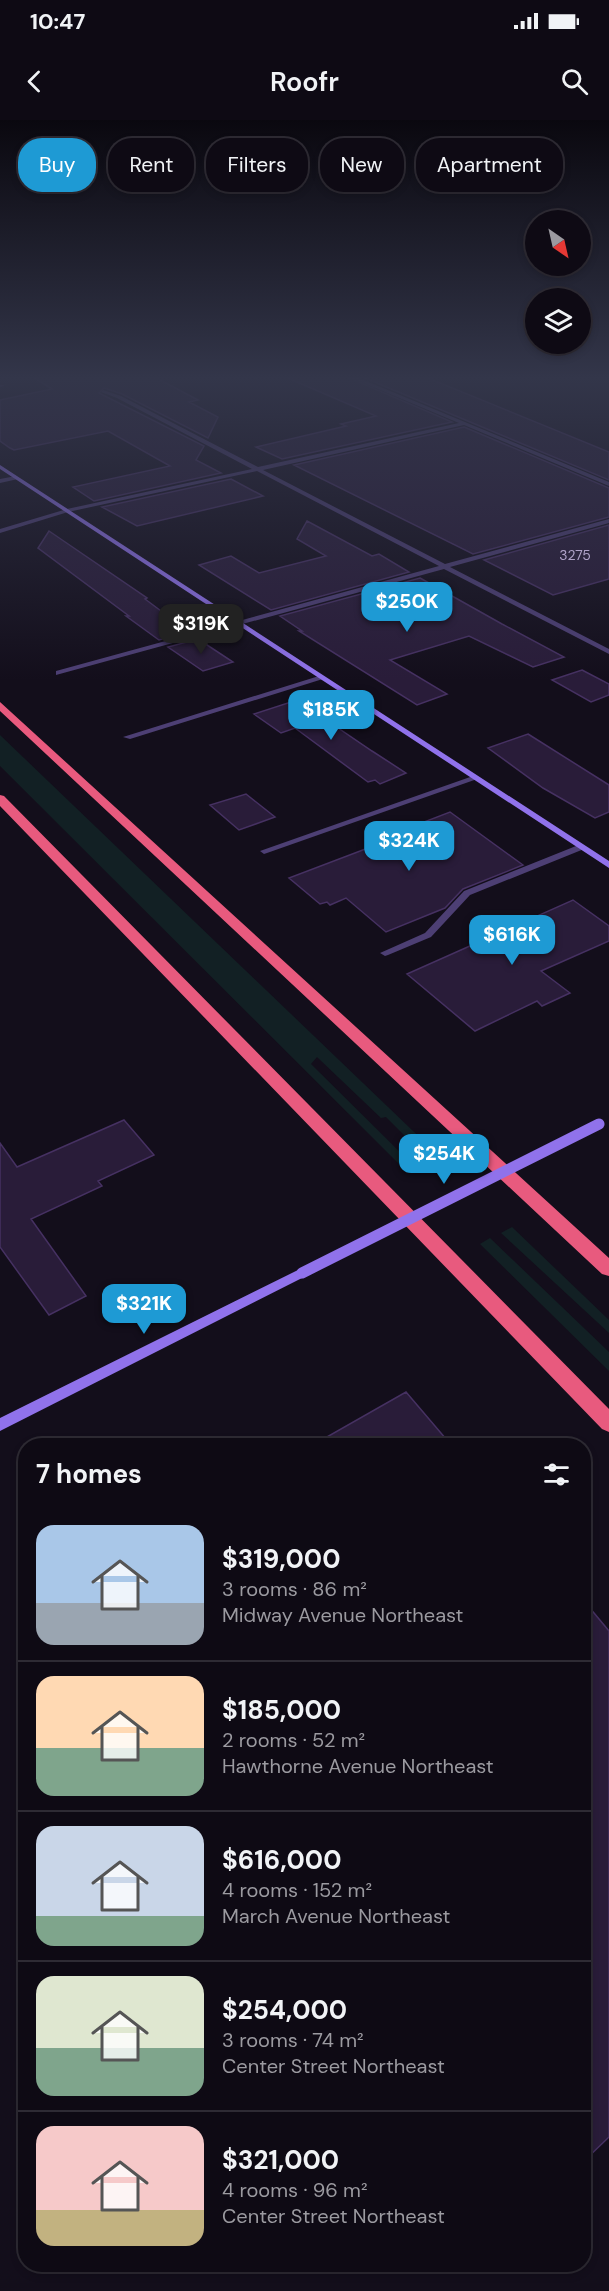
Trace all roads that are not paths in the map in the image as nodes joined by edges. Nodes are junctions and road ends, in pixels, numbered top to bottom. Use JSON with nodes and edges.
{"nodes":[{"id":1,"x":226,"y":477,"type":"edge"},
{"id":2,"x":274,"y":477,"type":"edge"},
{"id":3,"x":593,"y":477,"type":"edge"},
{"id":4,"x":16,"y":478,"type":"joint"},
{"id":5,"x":0,"y":481,"type":"edge"},
{"id":6,"x":609,"y":484,"type":"edge"},
{"id":7,"x":68,"y":511,"type":"junction"},
{"id":8,"x":609,"y":520,"type":"edge"},
{"id":9,"x":0,"y":531,"type":"edge"},
{"id":10,"x":446,"y":566,"type":"junction"},
{"id":11,"x":238,"y":623,"type":"junction"},
{"id":12,"x":609,"y":651,"type":"edge"},
{"id":13,"x":59,"y":673,"type":"dead end"},
{"id":14,"x":322,"y":678,"type":"junction"},
{"id":15,"x":0,"y":705,"type":"edge"},
{"id":16,"x":127,"y":737,"type":"dead end"},
{"id":17,"x":476,"y":778,"type":"junction"},
{"id":18,"x":0,"y":799,"type":"edge"},
{"id":19,"x":581,"y":847,"type":"junction"},
{"id":20,"x":264,"y":851,"type":"dead end"},
{"id":21,"x":609,"y":865,"type":"edge"},
{"id":22,"x":385,"y":953,"type":"dead end"},
{"id":23,"x":604,"y":1121,"type":"edge"},
{"id":24,"x":609,"y":1269,"type":"edge"},
{"id":25,"x":609,"y":1423,"type":"edge"},
{"id":26,"x":0,"y":1425,"type":"edge"}],
"edges":[{"from":1,"to":7,"type":"street"},
{"from":2,"to":10,"type":"street"},
{"from":3,"to":6,"type":"street"},
{"from":4,"to":5,"type":"street"},
{"from":4,"to":7,"type":"main road"},
{"from":7,"to":9,"type":"street"},
{"from":7,"to":11,"type":"main road"},
{"from":8,"to":10,"type":"street"},
{"from":10,"to":11,"type":"street"},
{"from":10,"to":12,"type":"street"},
{"from":11,"to":13,"type":"street"},
{"from":11,"to":14,"type":"main road"},
{"from":14,"to":16,"type":"street"},
{"from":14,"to":17,"type":"main road"},
{"from":15,"to":24,"type":"highway"},
{"from":17,"to":19,"type":"main road"},
{"from":17,"to":20,"type":"street"},
{"from":18,"to":25,"type":"highway"},
{"from":19,"to":21,"type":"main road"},
{"from":19,"to":22,"type":"street"},
{"from":23,"to":26,"type":"main road","bridge":true}]}
